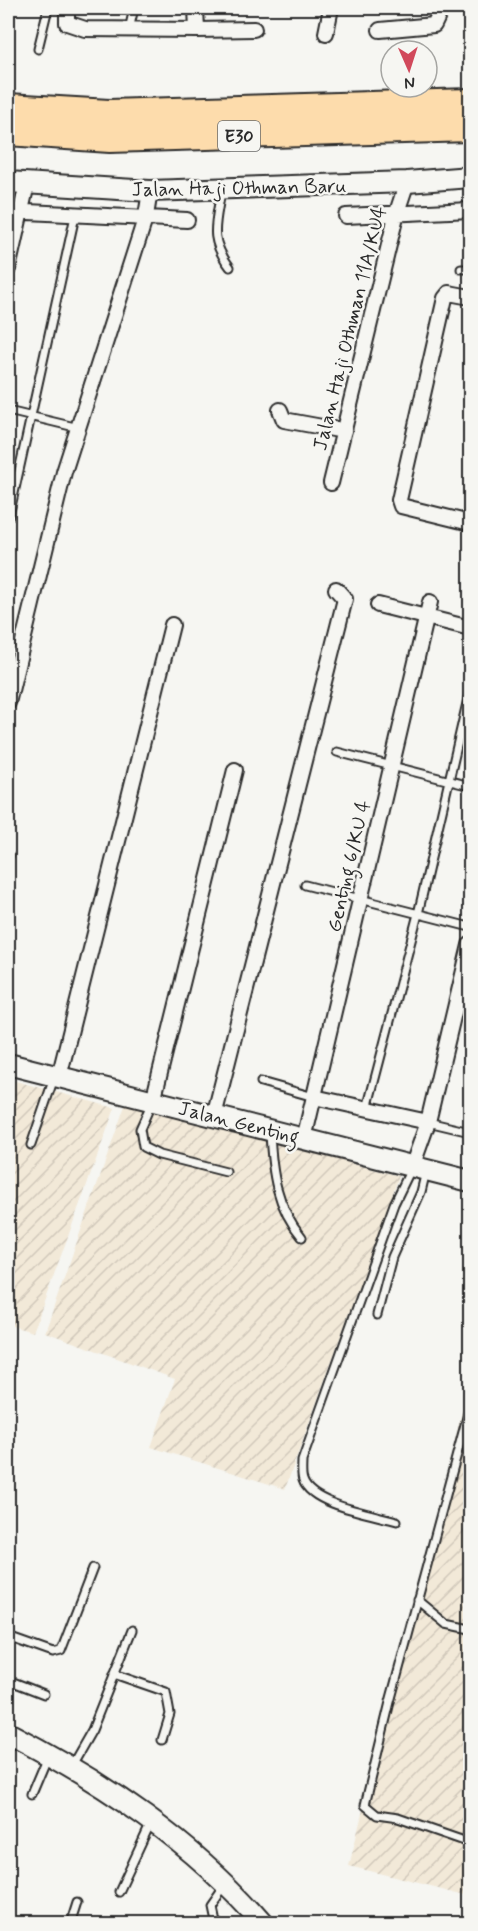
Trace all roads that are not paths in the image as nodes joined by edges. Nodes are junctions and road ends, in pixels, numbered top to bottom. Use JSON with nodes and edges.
{"nodes":[{"id":1,"x":48,"y":8,"type":"edge"},
{"id":2,"x":134,"y":8,"type":"edge"},
{"id":3,"x":196,"y":8,"type":"edge"},
{"id":4,"x":331,"y":8,"type":"edge"},
{"id":5,"x":441,"y":8,"type":"edge"},
{"id":6,"x":66,"y":9,"type":"edge"},
{"id":7,"x":254,"y":29,"type":"dead end"},
{"id":8,"x":129,"y":30,"type":"junction"},
{"id":9,"x":197,"y":30,"type":"junction"},
{"id":10,"x":380,"y":30,"type":"dead end"},
{"id":11,"x":326,"y":33,"type":"dead end"},
{"id":12,"x":38,"y":49,"type":"dead end"},
{"id":13,"x":471,"y":102,"type":"edge"},
{"id":14,"x":8,"y":107,"type":"edge"},
{"id":15,"x":471,"y":128,"type":"edge"},
{"id":16,"x":8,"y":132,"type":"edge"},
{"id":17,"x":471,"y":177,"type":"edge"},
{"id":18,"x":407,"y":182,"type":"junction"},
{"id":19,"x":17,"y":183,"type":"edge"},
{"id":20,"x":221,"y":188,"type":"junction"},
{"id":21,"x":150,"y":191,"type":"junction"},
{"id":22,"x":471,"y":210,"type":"edge"},
{"id":23,"x":14,"y":212,"type":"edge"},
{"id":24,"x":397,"y":212,"type":"junction"},
{"id":25,"x":75,"y":216,"type":"junction"},
{"id":26,"x":146,"y":216,"type":"junction"},
{"id":27,"x":346,"y":216,"type":"dead end"},
{"id":28,"x":187,"y":220,"type":"dead end"},
{"id":29,"x":230,"y":267,"type":"dead end"},
{"id":30,"x":8,"y":269,"type":"edge"},
{"id":31,"x":461,"y":269,"type":"dead end"},
{"id":32,"x":471,"y":269,"type":"edge"},
{"id":33,"x":471,"y":297,"type":"edge"},
{"id":34,"x":280,"y":410,"type":"dead end"},
{"id":35,"x":8,"y":411,"type":"edge"},
{"id":36,"x":31,"y":417,"type":"junction"},
{"id":37,"x":79,"y":428,"type":"junction"},
{"id":38,"x":344,"y":431,"type":"junction"},
{"id":39,"x":331,"y":483,"type":"dead end"},
{"id":40,"x":9,"y":516,"type":"dead end"},
{"id":41,"x":471,"y":523,"type":"edge"},
{"id":42,"x":336,"y":589,"type":"dead end"},
{"id":43,"x":430,"y":602,"type":"dead end"},
{"id":44,"x":378,"y":605,"type":"dead end"},
{"id":45,"x":426,"y":617,"type":"junction"},
{"id":46,"x":172,"y":625,"type":"dead end"},
{"id":47,"x":470,"y":625,"type":"edge"},
{"id":48,"x":471,"y":690,"type":"edge"},
{"id":49,"x":8,"y":703,"type":"edge"},
{"id":50,"x":337,"y":752,"type":"dead end"},
{"id":51,"x":392,"y":764,"type":"junction"},
{"id":52,"x":235,"y":770,"type":"dead end"},
{"id":53,"x":450,"y":780,"type":"junction"},
{"id":54,"x":471,"y":786,"type":"edge"},
{"id":55,"x":305,"y":885,"type":"dead end"},
{"id":56,"x":360,"y":899,"type":"junction"},
{"id":57,"x":418,"y":914,"type":"junction"},
{"id":58,"x":471,"y":927,"type":"edge"},
{"id":59,"x":471,"y":945,"type":"edge"},
{"id":60,"x":8,"y":1064,"type":"edge"},
{"id":61,"x":57,"y":1077,"type":"junction"},
{"id":62,"x":261,"y":1082,"type":"dead end"},
{"id":63,"x":314,"y":1096,"type":"junction"},
{"id":64,"x":153,"y":1101,"type":"junction"},
{"id":65,"x":367,"y":1109,"type":"junction"},
{"id":66,"x":214,"y":1116,"type":"junction"},
{"id":67,"x":428,"y":1122,"type":"junction"},
{"id":68,"x":270,"y":1130,"type":"junction"},
{"id":69,"x":471,"y":1132,"type":"edge"},
{"id":70,"x":304,"y":1139,"type":"junction"},
{"id":71,"x":32,"y":1145,"type":"dead end"},
{"id":72,"x":419,"y":1169,"type":"junction"},
{"id":73,"x":226,"y":1172,"type":"dead end"},
{"id":74,"x":471,"y":1181,"type":"edge"},
{"id":75,"x":302,"y":1236,"type":"dead end"},
{"id":76,"x":377,"y":1315,"type":"dead end"},
{"id":77,"x":471,"y":1406,"type":"edge"},
{"id":78,"x":397,"y":1521,"type":"dead end"},
{"id":79,"x":93,"y":1568,"type":"dead end"},
{"id":80,"x":417,"y":1600,"type":"junction"},
{"id":81,"x":471,"y":1629,"type":"edge"},
{"id":82,"x":132,"y":1630,"type":"dead end"},
{"id":83,"x":8,"y":1637,"type":"edge"},
{"id":84,"x":114,"y":1674,"type":"junction"},
{"id":85,"x":8,"y":1680,"type":"edge"},
{"id":86,"x":44,"y":1694,"type":"dead end"},
{"id":87,"x":8,"y":1733,"type":"edge"},
{"id":88,"x":162,"y":1740,"type":"dead end"},
{"id":89,"x":49,"y":1754,"type":"junction"},
{"id":90,"x":71,"y":1767,"type":"junction"},
{"id":91,"x":32,"y":1794,"type":"dead end"},
{"id":92,"x":152,"y":1821,"type":"junction"},
{"id":93,"x":471,"y":1843,"type":"edge"},
{"id":94,"x":226,"y":1883,"type":"junction"},
{"id":95,"x":119,"y":1892,"type":"dead end"},
{"id":96,"x":77,"y":1902,"type":"dead end"},
{"id":97,"x":70,"y":1923,"type":"edge"},
{"id":98,"x":214,"y":1923,"type":"edge"},
{"id":99,"x":264,"y":1923,"type":"edge"}],
"edges":[{"from":1,"to":12,"type":"lane"},
{"from":2,"to":8,"type":"lane"},
{"from":3,"to":9,"type":"street"},
{"from":4,"to":11,"type":"street"},
{"from":5,"to":10,"type":"street"},
{"from":6,"to":8,"type":"street"},
{"from":7,"to":9,"type":"street"},
{"from":8,"to":9,"type":"street"},
{"from":13,"to":14,"type":"highway","number":"E30"},
{"from":15,"to":16,"type":"highway","number":"E30"},
{"from":17,"to":18,"type":"street","name":"Jalan Haji Othman Baru"},
{"from":18,"to":20,"type":"street","name":"Jalan Haji Othman Baru"},
{"from":18,"to":24,"type":"street","name":"Jalan Haji Othman 11A/KU4"},
{"from":19,"to":21,"type":"street","name":"Jalan Haji Othman Baru"},
{"from":19,"to":23,"type":"street"},
{"from":20,"to":21,"type":"street","name":"Jalan Haji Othman Baru"},
{"from":20,"to":29,"type":"lane"},
{"from":21,"to":26,"type":"street"},
{"from":22,"to":24,"type":"street"},
{"from":23,"to":25,"type":"street"},
{"from":23,"to":30,"type":"street"},
{"from":24,"to":27,"type":"street"},
{"from":24,"to":38,"type":"street","name":"Jalan Haji Othman 11A/KU4"},
{"from":25,"to":26,"type":"street"},
{"from":25,"to":36,"type":"lane"},
{"from":26,"to":28,"type":"street"},
{"from":26,"to":37,"type":"street"},
{"from":31,"to":32,"type":"lane"},
{"from":33,"to":41,"type":"street"},
{"from":34,"to":38,"type":"street"},
{"from":35,"to":36,"type":"lane"},
{"from":36,"to":37,"type":"lane"},
{"from":36,"to":40,"type":"lane"},
{"from":37,"to":49,"type":"street"},
{"from":38,"to":39,"type":"street","name":"Jalan Haji Othman 11A/KU4"},
{"from":42,"to":66,"type":"street"},
{"from":43,"to":45,"type":"street","name":"Genting 6/KU 4"},
{"from":44,"to":45,"type":"street"},
{"from":45,"to":47,"type":"street"},
{"from":45,"to":51,"type":"street","name":"Genting 6/KU 4"},
{"from":46,"to":61,"type":"street"},
{"from":48,"to":53,"type":"lane"},
{"from":50,"to":51,"type":"lane"},
{"from":51,"to":53,"type":"lane"},
{"from":51,"to":56,"type":"street","name":"Genting 6/KU 4"},
{"from":52,"to":64,"type":"street"},
{"from":53,"to":54,"type":"lane"},
{"from":53,"to":57,"type":"lane"},
{"from":55,"to":56,"type":"lane"},
{"from":56,"to":57,"type":"lane"},
{"from":56,"to":63,"type":"street","name":"Genting 6/KU 4"},
{"from":57,"to":58,"type":"lane"},
{"from":57,"to":65,"type":"lane"},
{"from":59,"to":67,"type":"street"},
{"from":60,"to":61,"type":"street","name":"Jalan Genting"},
{"from":61,"to":64,"type":"street","name":"Jalan Genting"},
{"from":61,"to":71,"type":"lane"},
{"from":62,"to":63,"type":"lane"},
{"from":63,"to":65,"type":"street"},
{"from":63,"to":70,"type":"street","name":"Genting 6/KU 4"},
{"from":64,"to":66,"type":"street","name":"Jalan Genting"},
{"from":64,"to":73,"type":"lane"},
{"from":65,"to":67,"type":"street"},
{"from":66,"to":68,"type":"street","name":"Jalan Genting"},
{"from":67,"to":69,"type":"lane"},
{"from":67,"to":72,"type":"street"},
{"from":68,"to":70,"type":"street","name":"Jalan Genting"},
{"from":68,"to":75,"type":"lane"},
{"from":70,"to":72,"type":"street","name":"Jalan Genting"},
{"from":72,"to":74,"type":"street","name":"Jalan Genting"},
{"from":72,"to":76,"type":"lane"},
{"from":72,"to":78,"type":"lane"},
{"from":77,"to":80,"type":"lane"},
{"from":79,"to":83,"type":"lane"},
{"from":80,"to":81,"type":"lane"},
{"from":80,"to":93,"type":"lane"},
{"from":82,"to":84,"type":"lane"},
{"from":84,"to":88,"type":"lane"},
{"from":84,"to":90,"type":"lane"},
{"from":85,"to":86,"type":"lane"},
{"from":87,"to":89,"type":"street"},
{"from":89,"to":90,"type":"street"},
{"from":89,"to":91,"type":"lane"},
{"from":90,"to":92,"type":"street"},
{"from":92,"to":94,"type":"street"},
{"from":92,"to":95,"type":"lane"},
{"from":94,"to":98,"type":"lane"},
{"from":94,"to":99,"type":"street"},
{"from":96,"to":97,"type":"lane"}]}
